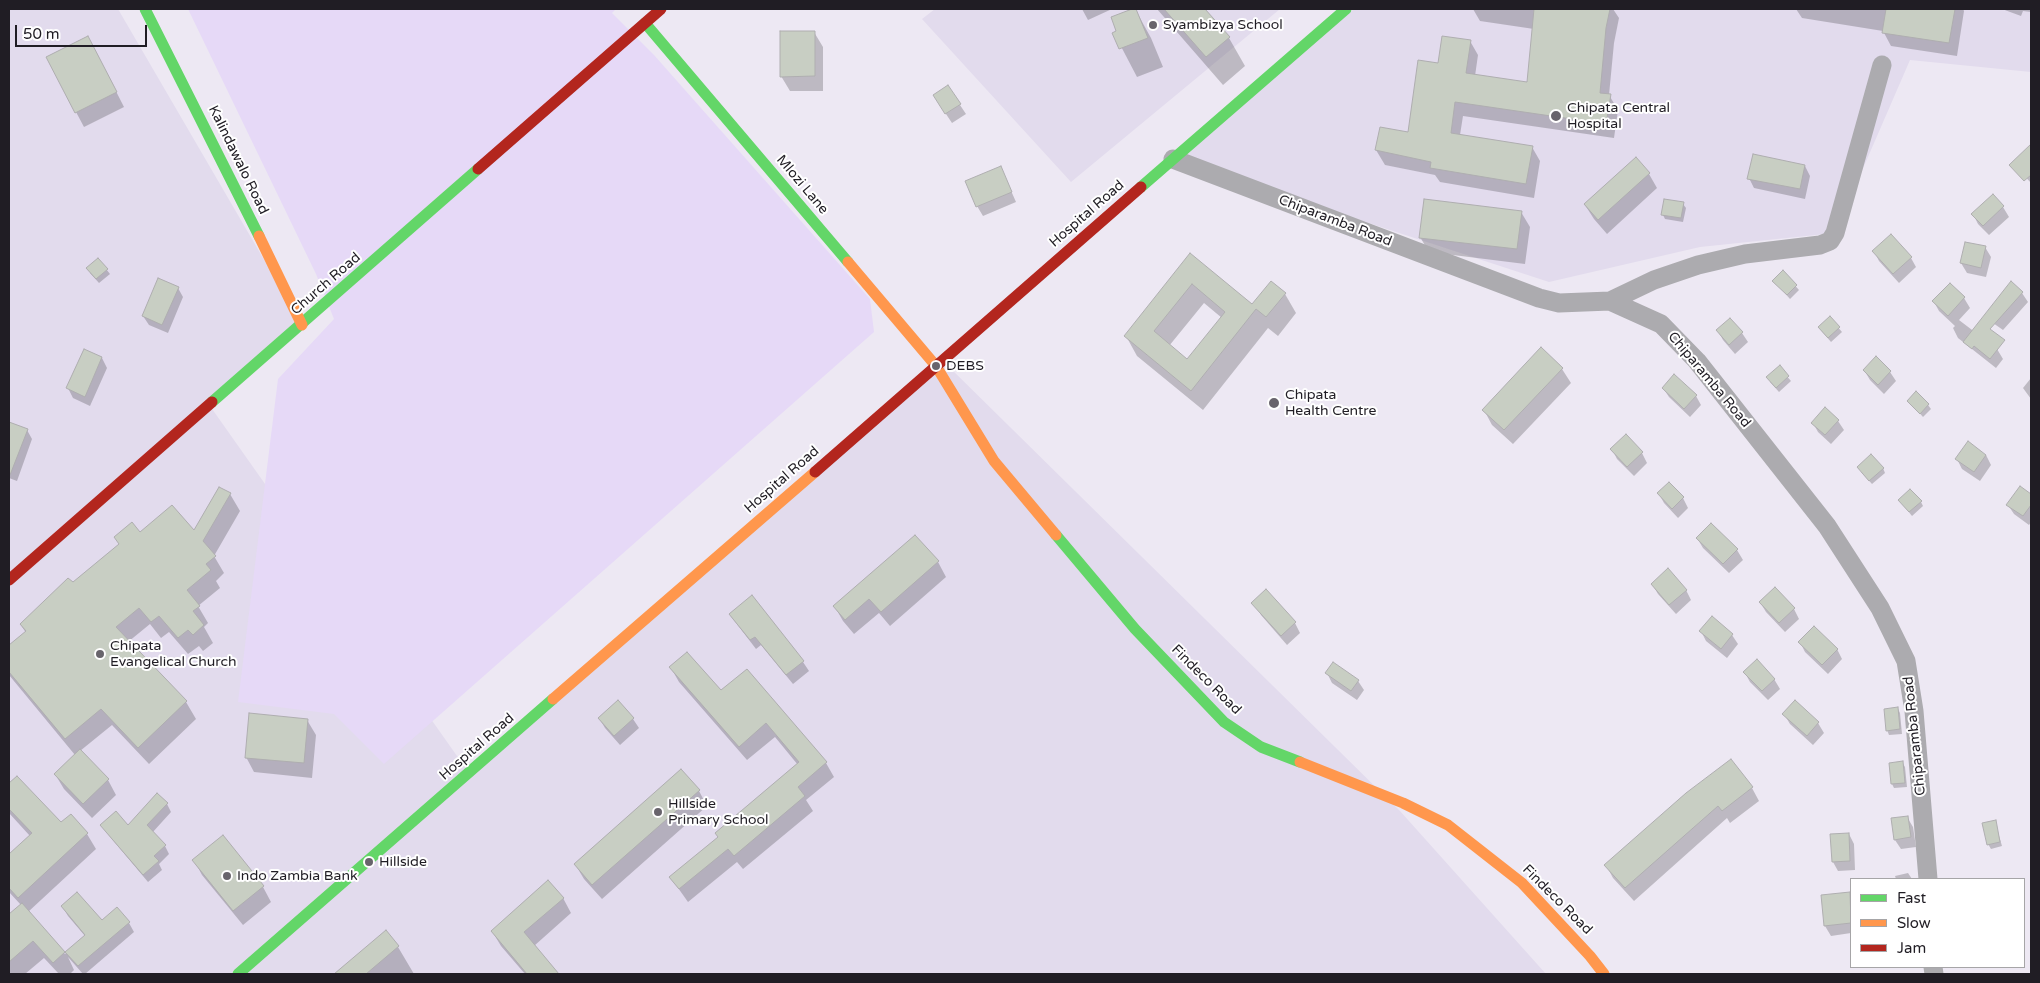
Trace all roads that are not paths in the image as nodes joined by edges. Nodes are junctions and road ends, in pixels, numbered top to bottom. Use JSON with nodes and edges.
{"nodes":[{"id":1,"x":145,"y":9,"type":"edge"},
{"id":2,"x":661,"y":9,"type":"edge"},
{"id":3,"x":1346,"y":9,"type":"edge"},
{"id":4,"x":645,"y":23,"type":"junction"},
{"id":5,"x":1882,"y":65,"type":"dead end"},
{"id":6,"x":1173,"y":159,"type":"junction"},
{"id":7,"x":1610,"y":300,"type":"junction"},
{"id":8,"x":302,"y":325,"type":"junction"},
{"id":9,"x":936,"y":366,"type":"junction"},
{"id":10,"x":9,"y":580,"type":"edge"},
{"id":11,"x":1928,"y":878,"type":"edge"},
{"id":12,"x":238,"y":974,"type":"edge"},
{"id":13,"x":1604,"y":974,"type":"edge"}],
"edges":[{"from":1,"to":8,"type":"street","name":"Kalindawalo Road"},
{"from":2,"to":4,"type":"street","name":"Church Road"},
{"from":3,"to":6,"type":"street","name":"Hospital Road"},
{"from":4,"to":8,"type":"street","name":"Church Road"},
{"from":4,"to":9,"type":"street","name":"Mlozi Lane"},
{"from":5,"to":7,"type":"street"},
{"from":6,"to":7,"type":"street","name":"Chiparamba Road"},
{"from":6,"to":9,"type":"street","name":"Hospital Road"},
{"from":7,"to":11,"type":"street","name":"Chiparamba Road"},
{"from":8,"to":10,"type":"street","name":"Church Road"},
{"from":9,"to":12,"type":"street","name":"Hospital Road"},
{"from":9,"to":13,"type":"street","name":"Findeco Road"}]}
